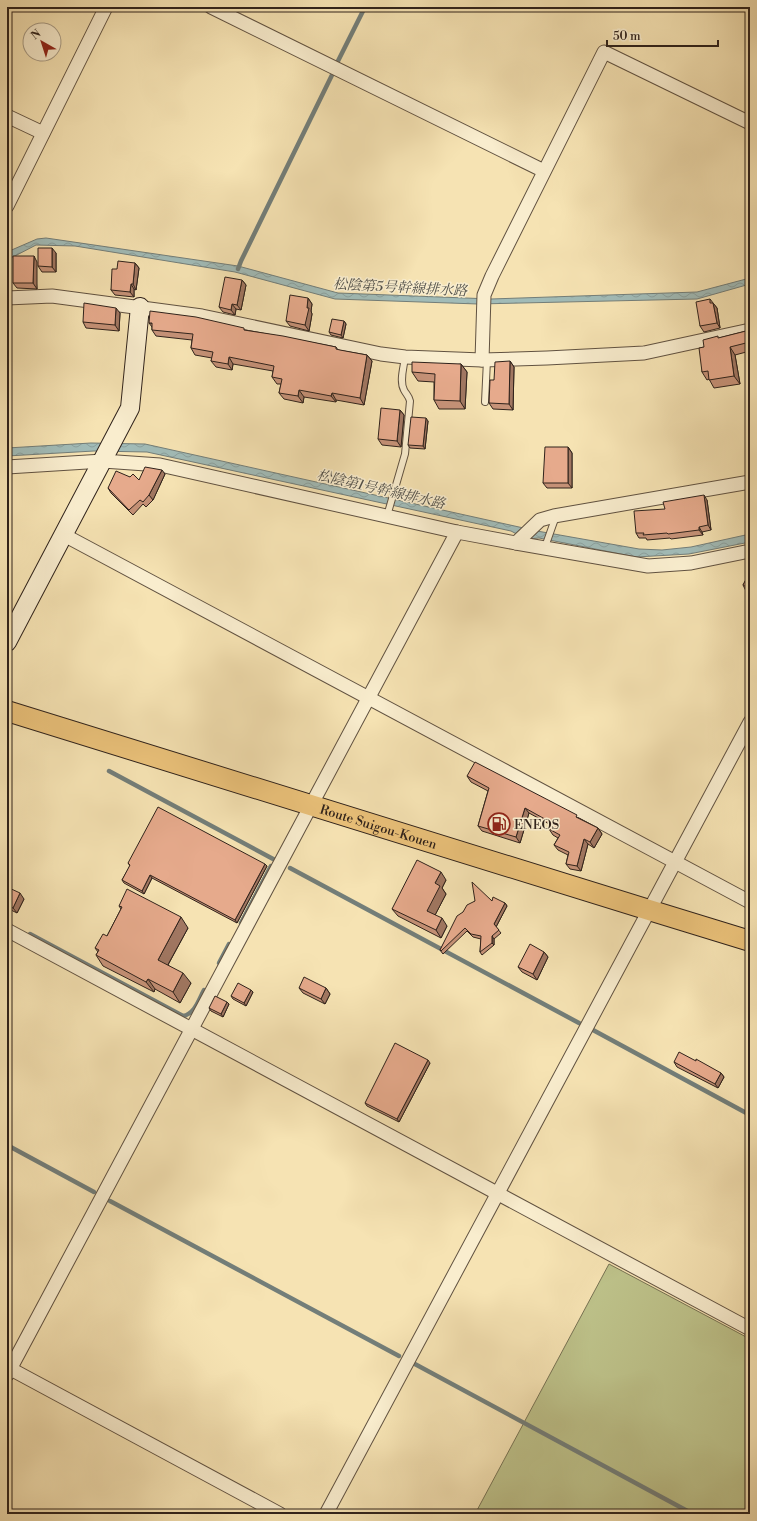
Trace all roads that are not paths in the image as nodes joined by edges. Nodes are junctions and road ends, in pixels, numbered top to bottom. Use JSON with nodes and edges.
{"nodes":[{"id":1,"x":106,"y":7,"type":"edge"},
{"id":2,"x":210,"y":7,"type":"edge"},
{"id":3,"x":7,"y":116,"type":"edge"},
{"id":4,"x":750,"y":123,"type":"edge"},
{"id":5,"x":43,"y":133,"type":"junction"},
{"id":6,"x":544,"y":171,"type":"junction"},
{"id":7,"x":7,"y":206,"type":"edge"},
{"id":8,"x":7,"y":298,"type":"edge"},
{"id":9,"x":140,"y":307,"type":"junction"},
{"id":10,"x":750,"y":330,"type":"edge"},
{"id":11,"x":405,"y":357,"type":"junction"},
{"id":12,"x":485,"y":360,"type":"junction"},
{"id":13,"x":485,"y":402,"type":"dead end"},
{"id":14,"x":104,"y":458,"type":"junction"},
{"id":15,"x":7,"y":467,"type":"edge"},
{"id":16,"x":750,"y":482,"type":"edge"},
{"id":17,"x":388,"y":513,"type":"junction"},
{"id":18,"x":556,"y":516,"type":"junction"},
{"id":19,"x":457,"y":532,"type":"junction"},
{"id":20,"x":64,"y":535,"type":"junction"},
{"id":21,"x":518,"y":541,"type":"junction"},
{"id":22,"x":546,"y":546,"type":"junction"},
{"id":23,"x":750,"y":551,"type":"edge"},
{"id":24,"x":7,"y":642,"type":"edge"},
{"id":25,"x":369,"y":698,"type":"junction"},
{"id":26,"x":7,"y":711,"type":"edge"},
{"id":27,"x":750,"y":722,"type":"edge"},
{"id":28,"x":311,"y":806,"type":"junction"},
{"id":29,"x":675,"y":861,"type":"junction"},
{"id":30,"x":750,"y":902,"type":"edge"},
{"id":31,"x":649,"y":910,"type":"junction"},
{"id":32,"x":7,"y":930,"type":"edge"},
{"id":33,"x":750,"y":941,"type":"edge"},
{"id":34,"x":193,"y":1028,"type":"junction"},
{"id":35,"x":498,"y":1193,"type":"junction"},
{"id":36,"x":750,"y":1329,"type":"edge"},
{"id":37,"x":8,"y":1370,"type":"edge"},
{"id":38,"x":280,"y":1514,"type":"edge"},
{"id":39,"x":326,"y":1514,"type":"edge"}],
"edges":[{"from":1,"to":5,"type":"street"},
{"from":2,"to":6,"type":"street"},
{"from":3,"to":5,"type":"street"},
{"from":4,"to":6,"type":"street"},
{"from":5,"to":7,"type":"street"},
{"from":6,"to":12,"type":"street"},
{"from":8,"to":9,"type":"street"},
{"from":9,"to":11,"type":"street"},
{"from":9,"to":14,"type":"street"},
{"from":10,"to":12,"type":"street"},
{"from":11,"to":12,"type":"street"},
{"from":11,"to":17,"type":"lane"},
{"from":12,"to":13,"type":"lane"},
{"from":14,"to":15,"type":"street"},
{"from":14,"to":17,"type":"street"},
{"from":14,"to":20,"type":"street"},
{"from":16,"to":18,"type":"street"},
{"from":17,"to":19,"type":"street"},
{"from":18,"to":21,"type":"street"},
{"from":18,"to":22,"type":"lane"},
{"from":19,"to":21,"type":"street"},
{"from":19,"to":25,"type":"street"},
{"from":20,"to":24,"type":"street"},
{"from":20,"to":25,"type":"street"},
{"from":21,"to":22,"type":"street"},
{"from":22,"to":23,"type":"street"},
{"from":25,"to":28,"type":"street"},
{"from":25,"to":29,"type":"street"},
{"from":26,"to":28,"type":"main road","name":"Route Suigou-Kouen"},
{"from":27,"to":29,"type":"street"},
{"from":28,"to":31,"type":"main road","name":"Route Suigou-Kouen"},
{"from":28,"to":34,"type":"street"},
{"from":29,"to":30,"type":"street"},
{"from":29,"to":31,"type":"street"},
{"from":31,"to":33,"type":"main road","name":"Route Suigou-Kouen"},
{"from":31,"to":35,"type":"street"},
{"from":32,"to":34,"type":"street"},
{"from":34,"to":35,"type":"street"},
{"from":34,"to":37,"type":"street"},
{"from":35,"to":36,"type":"street"},
{"from":35,"to":39,"type":"street"},
{"from":37,"to":38,"type":"street"}]}
